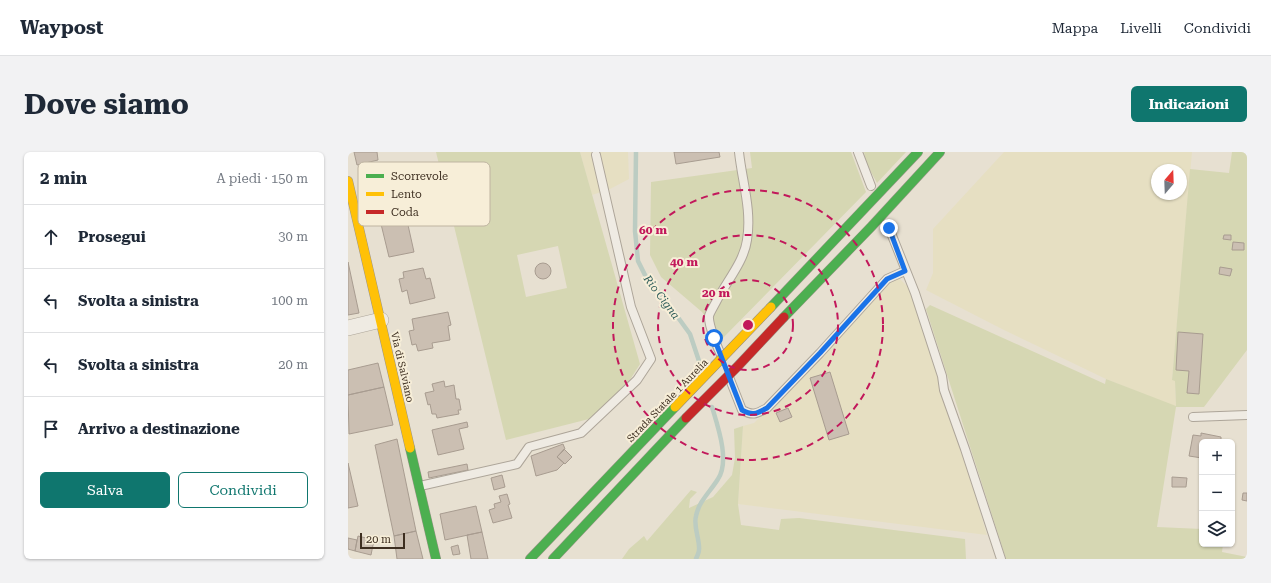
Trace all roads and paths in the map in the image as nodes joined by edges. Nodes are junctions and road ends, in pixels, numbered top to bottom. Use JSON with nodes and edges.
{"nodes":[{"id":1,"x":739,"y":152,"type":"edge"},
{"id":2,"x":858,"y":152,"type":"edge"},
{"id":3,"x":918,"y":152,"type":"edge"},
{"id":4,"x":940,"y":152,"type":"edge"},
{"id":5,"x":596,"y":155,"type":"dead end"},
{"id":6,"x":348,"y":180,"type":"edge"},
{"id":7,"x":872,"y":186,"type":"dead end"},
{"id":8,"x":358,"y":222,"type":"edge"},
{"id":9,"x":359,"y":226,"type":"edge"},
{"id":10,"x":889,"y":228,"type":"dead end"},
{"id":11,"x":905,"y":271,"type":"junction"},
{"id":12,"x":381,"y":320,"type":"junction"},
{"id":13,"x":348,"y":328,"type":"edge"},
{"id":14,"x":1247,"y":415,"type":"edge"},
{"id":15,"x":1193,"y":417,"type":"dead end"},
{"id":16,"x":419,"y":486,"type":"junction"},
{"id":17,"x":436,"y":559,"type":"edge"},
{"id":18,"x":530,"y":559,"type":"edge"},
{"id":19,"x":553,"y":559,"type":"edge"},
{"id":20,"x":1001,"y":559,"type":"edge"}],
"edges":[{"from":1,"to":11,"type":"lane"},
{"from":2,"to":7,"type":"lane"},
{"from":3,"to":18,"type":"main road","name":"Strada Statale 1 Aurelia","bridge":true},
{"from":4,"to":19,"type":"main road","bridge":true},
{"from":5,"to":16,"type":"lane"},
{"from":6,"to":8,"type":"main road","name":"Via di Salviano"},
{"from":9,"to":12,"type":"main road","name":"Via di Salviano"},
{"from":10,"to":11,"type":"lane"},
{"from":11,"to":20,"type":"lane"},
{"from":12,"to":13,"type":"street"},
{"from":12,"to":16,"type":"main road","name":"Via di Salviano"},
{"from":14,"to":15,"type":"lane"},
{"from":16,"to":17,"type":"main road","name":"Via di Salviano"}]}
